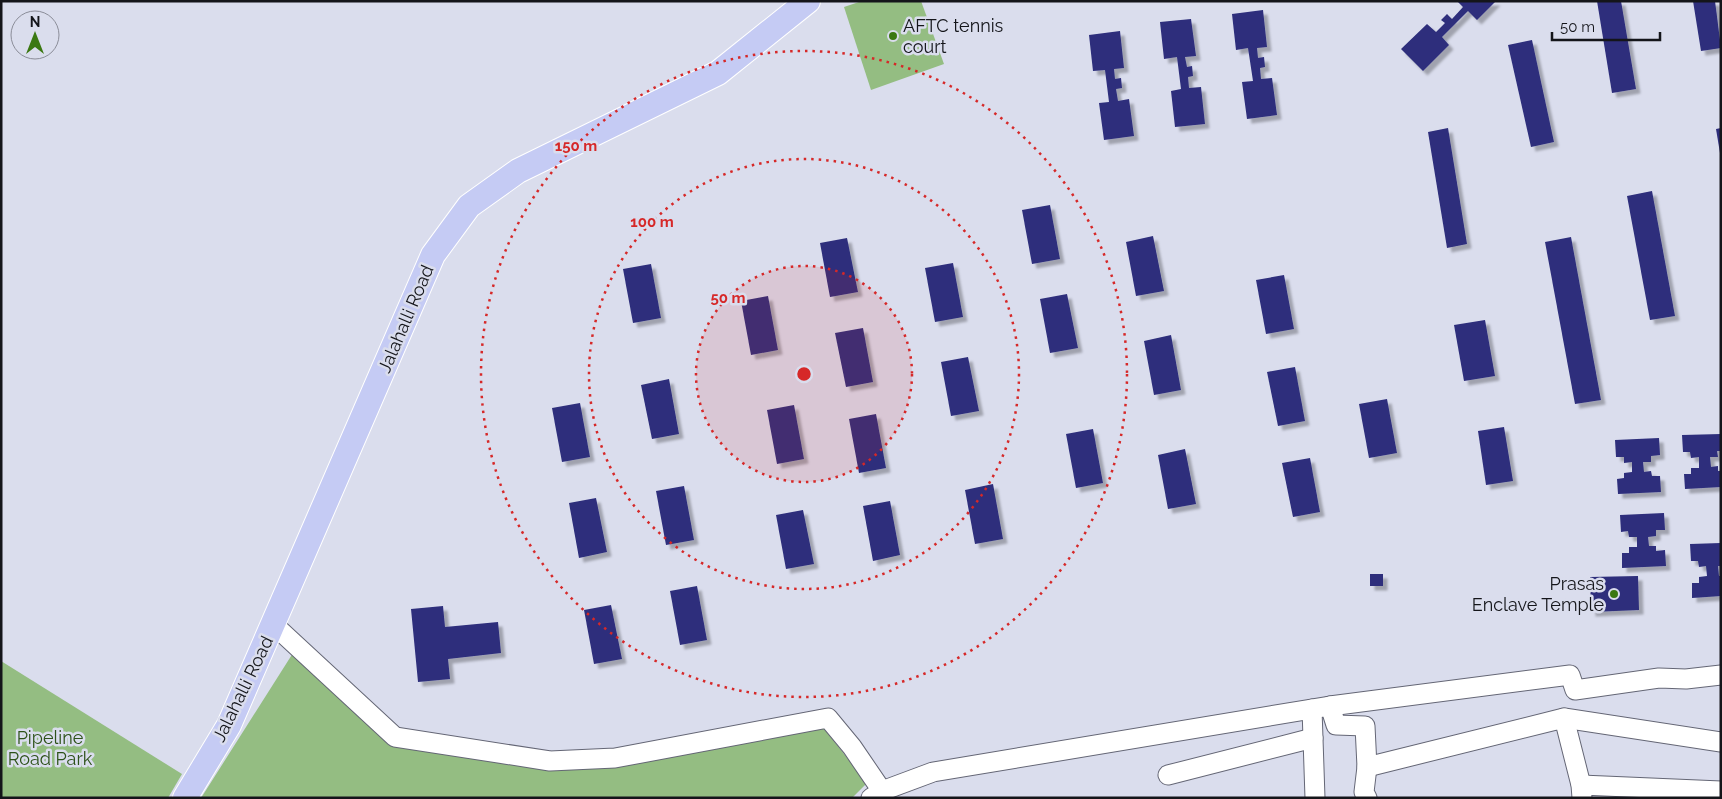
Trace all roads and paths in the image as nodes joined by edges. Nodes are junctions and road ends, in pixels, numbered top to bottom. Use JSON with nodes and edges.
{"nodes":[{"id":1,"x":808,"y":1,"type":"edge"},
{"id":2,"x":274,"y":625,"type":"junction"},
{"id":3,"x":1721,"y":675,"type":"edge"},
{"id":4,"x":1576,"y":690,"type":"junction"},
{"id":5,"x":1330,"y":706,"type":"junction"},
{"id":6,"x":1312,"y":709,"type":"junction"},
{"id":7,"x":1564,"y":718,"type":"junction"},
{"id":8,"x":1583,"y":721,"type":"junction"},
{"id":9,"x":1313,"y":738,"type":"junction"},
{"id":10,"x":1721,"y":742,"type":"edge"},
{"id":11,"x":1367,"y":768,"type":"junction"},
{"id":12,"x":1168,"y":775,"type":"dead end"},
{"id":13,"x":1582,"y":791,"type":"edge"},
{"id":14,"x":1721,"y":791,"type":"edge"},
{"id":15,"x":1674,"y":793,"type":"edge"},
{"id":16,"x":877,"y":794,"type":"edge"},
{"id":17,"x":185,"y":798,"type":"edge"},
{"id":18,"x":1315,"y":798,"type":"edge"},
{"id":19,"x":1367,"y":798,"type":"edge"}],
"edges":[{"from":1,"to":2,"type":"main road","name":"Jalahalli Road"},
{"from":2,"to":16,"type":"street"},
{"from":2,"to":17,"type":"main road","name":"Jalahalli Road"},
{"from":3,"to":4,"type":"street"},
{"from":4,"to":5,"type":"street"},
{"from":4,"to":8,"type":"street"},
{"from":5,"to":6,"type":"street"},
{"from":5,"to":11,"type":"street"},
{"from":6,"to":9,"type":"street"},
{"from":6,"to":16,"type":"street"},
{"from":7,"to":8,"type":"street"},
{"from":7,"to":11,"type":"street"},
{"from":7,"to":13,"type":"street"},
{"from":8,"to":10,"type":"street"},
{"from":9,"to":12,"type":"street"},
{"from":9,"to":18,"type":"street"},
{"from":11,"to":19,"type":"street"},
{"from":13,"to":15,"type":"street"},
{"from":14,"to":15,"type":"street"}]}
